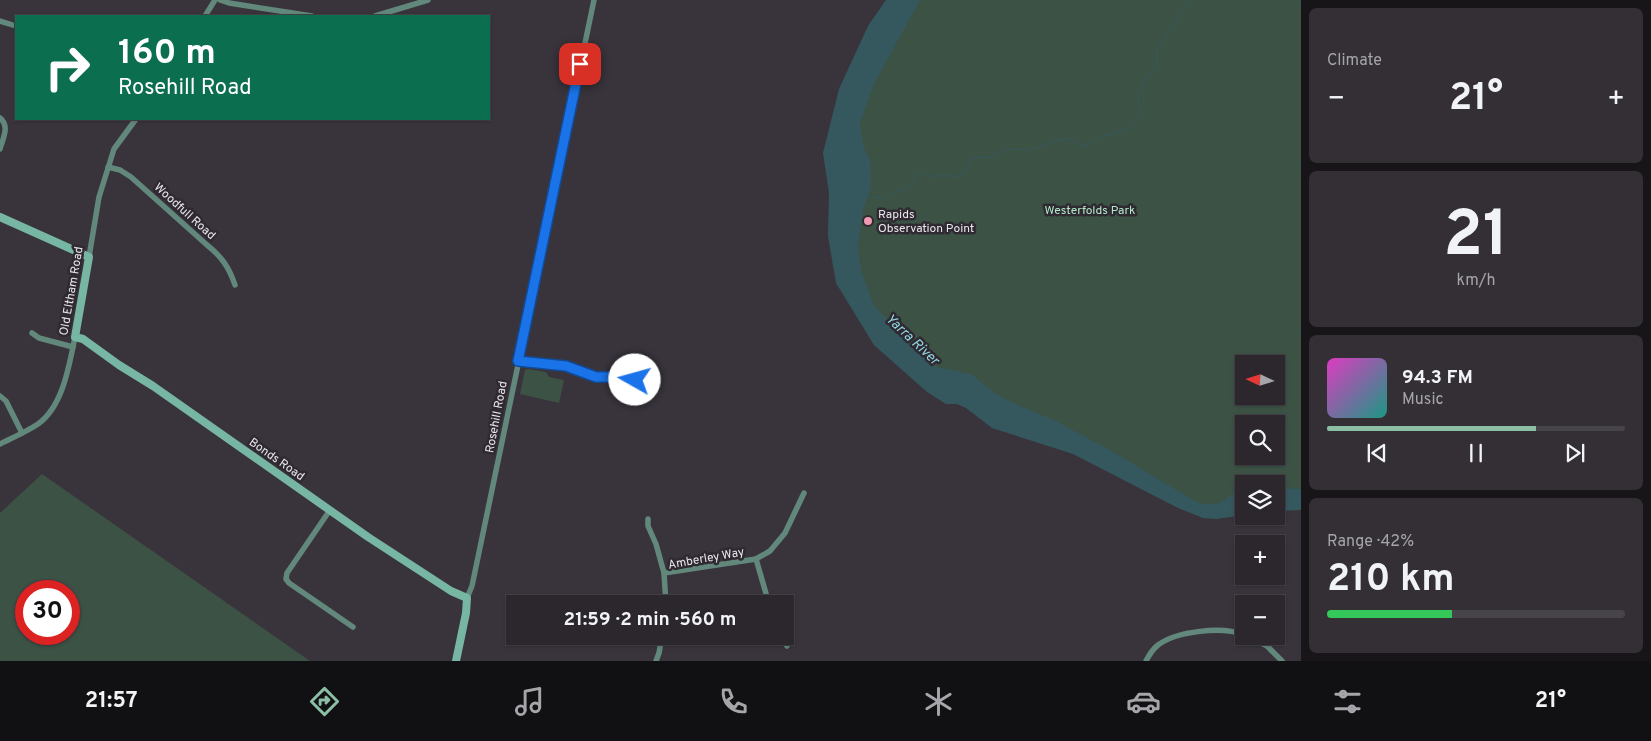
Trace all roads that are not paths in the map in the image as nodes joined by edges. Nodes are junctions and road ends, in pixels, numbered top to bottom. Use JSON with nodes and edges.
{"nodes":[{"id":1,"x":215,"y":0,"type":"edge"},
{"id":2,"x":220,"y":0,"type":"edge"},
{"id":3,"x":428,"y":0,"type":"edge"},
{"id":4,"x":594,"y":0,"type":"edge"},
{"id":5,"x":206,"y":15,"type":"edge"},
{"id":6,"x":306,"y":15,"type":"edge"},
{"id":7,"x":378,"y":15,"type":"edge"},
{"id":8,"x":0,"y":21,"type":"edge"},
{"id":9,"x":15,"y":26,"type":"edge"},
{"id":10,"x":0,"y":118,"type":"edge"},
{"id":11,"x":135,"y":120,"type":"edge"},
{"id":12,"x":0,"y":149,"type":"edge"},
{"id":13,"x":108,"y":167,"type":"junction"},
{"id":14,"x":0,"y":217,"type":"edge"},
{"id":15,"x":89,"y":257,"type":"junction"},
{"id":16,"x":235,"y":284,"type":"dead end"},
{"id":17,"x":32,"y":333,"type":"dead end"},
{"id":18,"x":74,"y":338,"type":"junction"},
{"id":19,"x":73,"y":347,"type":"junction"},
{"id":20,"x":518,"y":361,"type":"junction"},
{"id":21,"x":635,"y":380,"type":"dead end"},
{"id":22,"x":0,"y":396,"type":"edge"},
{"id":23,"x":22,"y":433,"type":"junction"},
{"id":24,"x":0,"y":444,"type":"edge"},
{"id":25,"x":804,"y":493,"type":"dead end"},
{"id":26,"x":330,"y":510,"type":"junction"},
{"id":27,"x":648,"y":519,"type":"dead end"},
{"id":28,"x":756,"y":559,"type":"junction"},
{"id":29,"x":664,"y":573,"type":"junction"},
{"id":30,"x":665,"y":595,"type":"edge"},
{"id":31,"x":766,"y":595,"type":"edge"},
{"id":32,"x":467,"y":598,"type":"junction"},
{"id":33,"x":353,"y":627,"type":"dead end"},
{"id":34,"x":1235,"y":632,"type":"edge"},
{"id":35,"x":660,"y":645,"type":"edge"},
{"id":36,"x":1265,"y":645,"type":"edge"},
{"id":37,"x":456,"y":661,"type":"edge"},
{"id":38,"x":656,"y":661,"type":"edge"},
{"id":39,"x":1146,"y":661,"type":"edge"},
{"id":40,"x":1282,"y":661,"type":"edge"}],
"edges":[{"from":1,"to":5,"type":"street"},
{"from":2,"to":6,"type":"street"},
{"from":3,"to":7,"type":"street"},
{"from":4,"to":20,"type":"street","name":"Rosehill Road"},
{"from":8,"to":9,"type":"street"},
{"from":10,"to":12,"type":"street"},
{"from":11,"to":13,"type":"street","name":"Old Eltham Road"},
{"from":13,"to":15,"type":"street","name":"Old Eltham Road"},
{"from":13,"to":16,"type":"street","name":"Woodfull Road"},
{"from":14,"to":15,"type":"street"},
{"from":15,"to":18,"type":"street","name":"Old Eltham Road"},
{"from":17,"to":19,"type":"street"},
{"from":18,"to":19,"type":"street","name":"Old Eltham Road"},
{"from":18,"to":26,"type":"street","name":"Bonds Road"},
{"from":19,"to":23,"type":"street","name":"Old Eltham Road"},
{"from":20,"to":21,"type":"street"},
{"from":20,"to":32,"type":"street","name":"Rosehill Road"},
{"from":22,"to":23,"type":"street"},
{"from":23,"to":24,"type":"street","name":"Old Eltham Road"},
{"from":25,"to":28,"type":"street","name":"Amberley Way"},
{"from":26,"to":32,"type":"street","name":"Bonds Road"},
{"from":26,"to":33,"type":"street"},
{"from":27,"to":29,"type":"street"},
{"from":28,"to":29,"type":"street","name":"Amberley Way"},
{"from":28,"to":31,"type":"street"},
{"from":29,"to":30,"type":"street","name":"Amberley Way"},
{"from":32,"to":37,"type":"street","name":"Rosehill Road"},
{"from":34,"to":39,"type":"street"},
{"from":35,"to":38,"type":"street"},
{"from":36,"to":40,"type":"street"}]}
